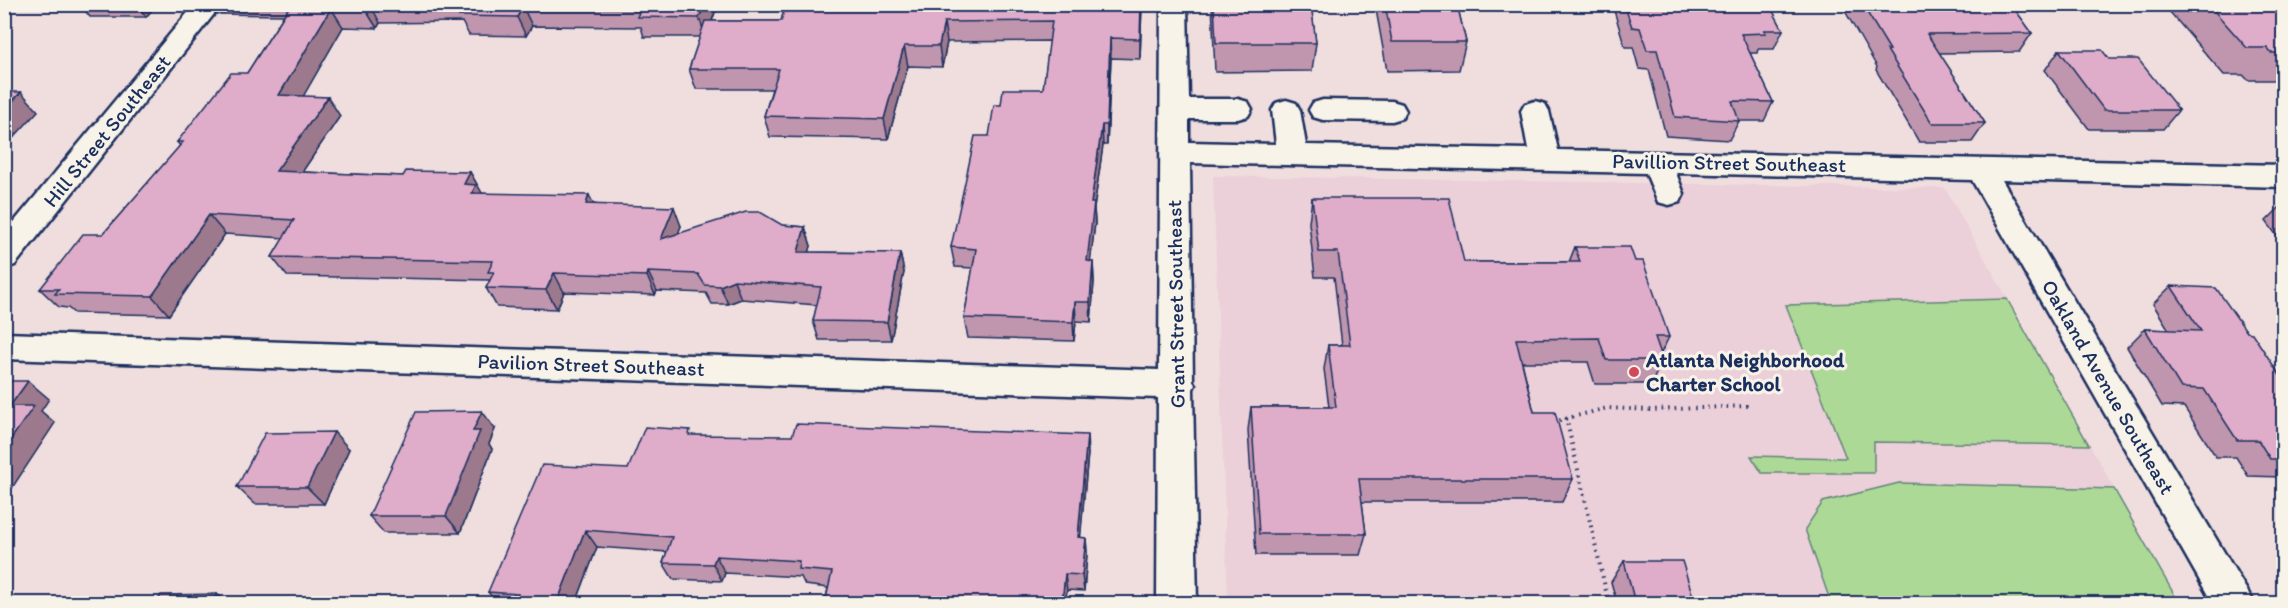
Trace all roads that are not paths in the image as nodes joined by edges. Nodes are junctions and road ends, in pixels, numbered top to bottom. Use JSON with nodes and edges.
{"nodes":[{"id":1,"x":209,"y":4,"type":"edge"},
{"id":2,"x":1174,"y":4,"type":"edge"},
{"id":3,"x":1174,"y":109,"type":"junction"},
{"id":4,"x":1238,"y":109,"type":"dead end"},
{"id":5,"x":1286,"y":110,"type":"dead end"},
{"id":6,"x":1323,"y":110,"type":"dead end"},
{"id":7,"x":1392,"y":111,"type":"dead end"},
{"id":8,"x":1535,"y":111,"type":"dead end"},
{"id":9,"x":1174,"y":152,"type":"junction"},
{"id":10,"x":1292,"y":153,"type":"junction"},
{"id":11,"x":1545,"y":159,"type":"junction"},
{"id":12,"x":1657,"y":161,"type":"junction"},
{"id":13,"x":1981,"y":170,"type":"junction"},
{"id":14,"x":2283,"y":176,"type":"edge"},
{"id":15,"x":1669,"y":194,"type":"dead end"},
{"id":16,"x":4,"y":257,"type":"edge"},
{"id":17,"x":4,"y":346,"type":"edge"},
{"id":18,"x":1178,"y":385,"type":"junction"},
{"id":19,"x":1177,"y":603,"type":"edge"},
{"id":20,"x":2235,"y":603,"type":"edge"}],
"edges":[{"from":1,"to":16,"type":"street","name":"Hill Street Southeast"},
{"from":2,"to":3,"type":"street","name":"Grant Street Southeast"},
{"from":3,"to":4,"type":"street"},
{"from":3,"to":9,"type":"street","name":"Grant Street Southeast"},
{"from":5,"to":10,"type":"street"},
{"from":6,"to":7,"type":"street"},
{"from":8,"to":11,"type":"street"},
{"from":9,"to":10,"type":"street","name":"Pavillion Street Southeast"},
{"from":9,"to":18,"type":"street","name":"Grant Street Southeast"},
{"from":10,"to":11,"type":"street","name":"Pavillion Street Southeast"},
{"from":11,"to":12,"type":"street","name":"Pavillion Street Southeast"},
{"from":12,"to":13,"type":"street","name":"Pavillion Street Southeast"},
{"from":12,"to":15,"type":"street"},
{"from":13,"to":14,"type":"street","name":"Pavillion Street Southeast"},
{"from":13,"to":20,"type":"street","name":"Oakland Avenue Southeast"},
{"from":17,"to":18,"type":"street","name":"Pavilion Street Southeast"},
{"from":18,"to":19,"type":"street","name":"Grant Street Southeast"}]}
